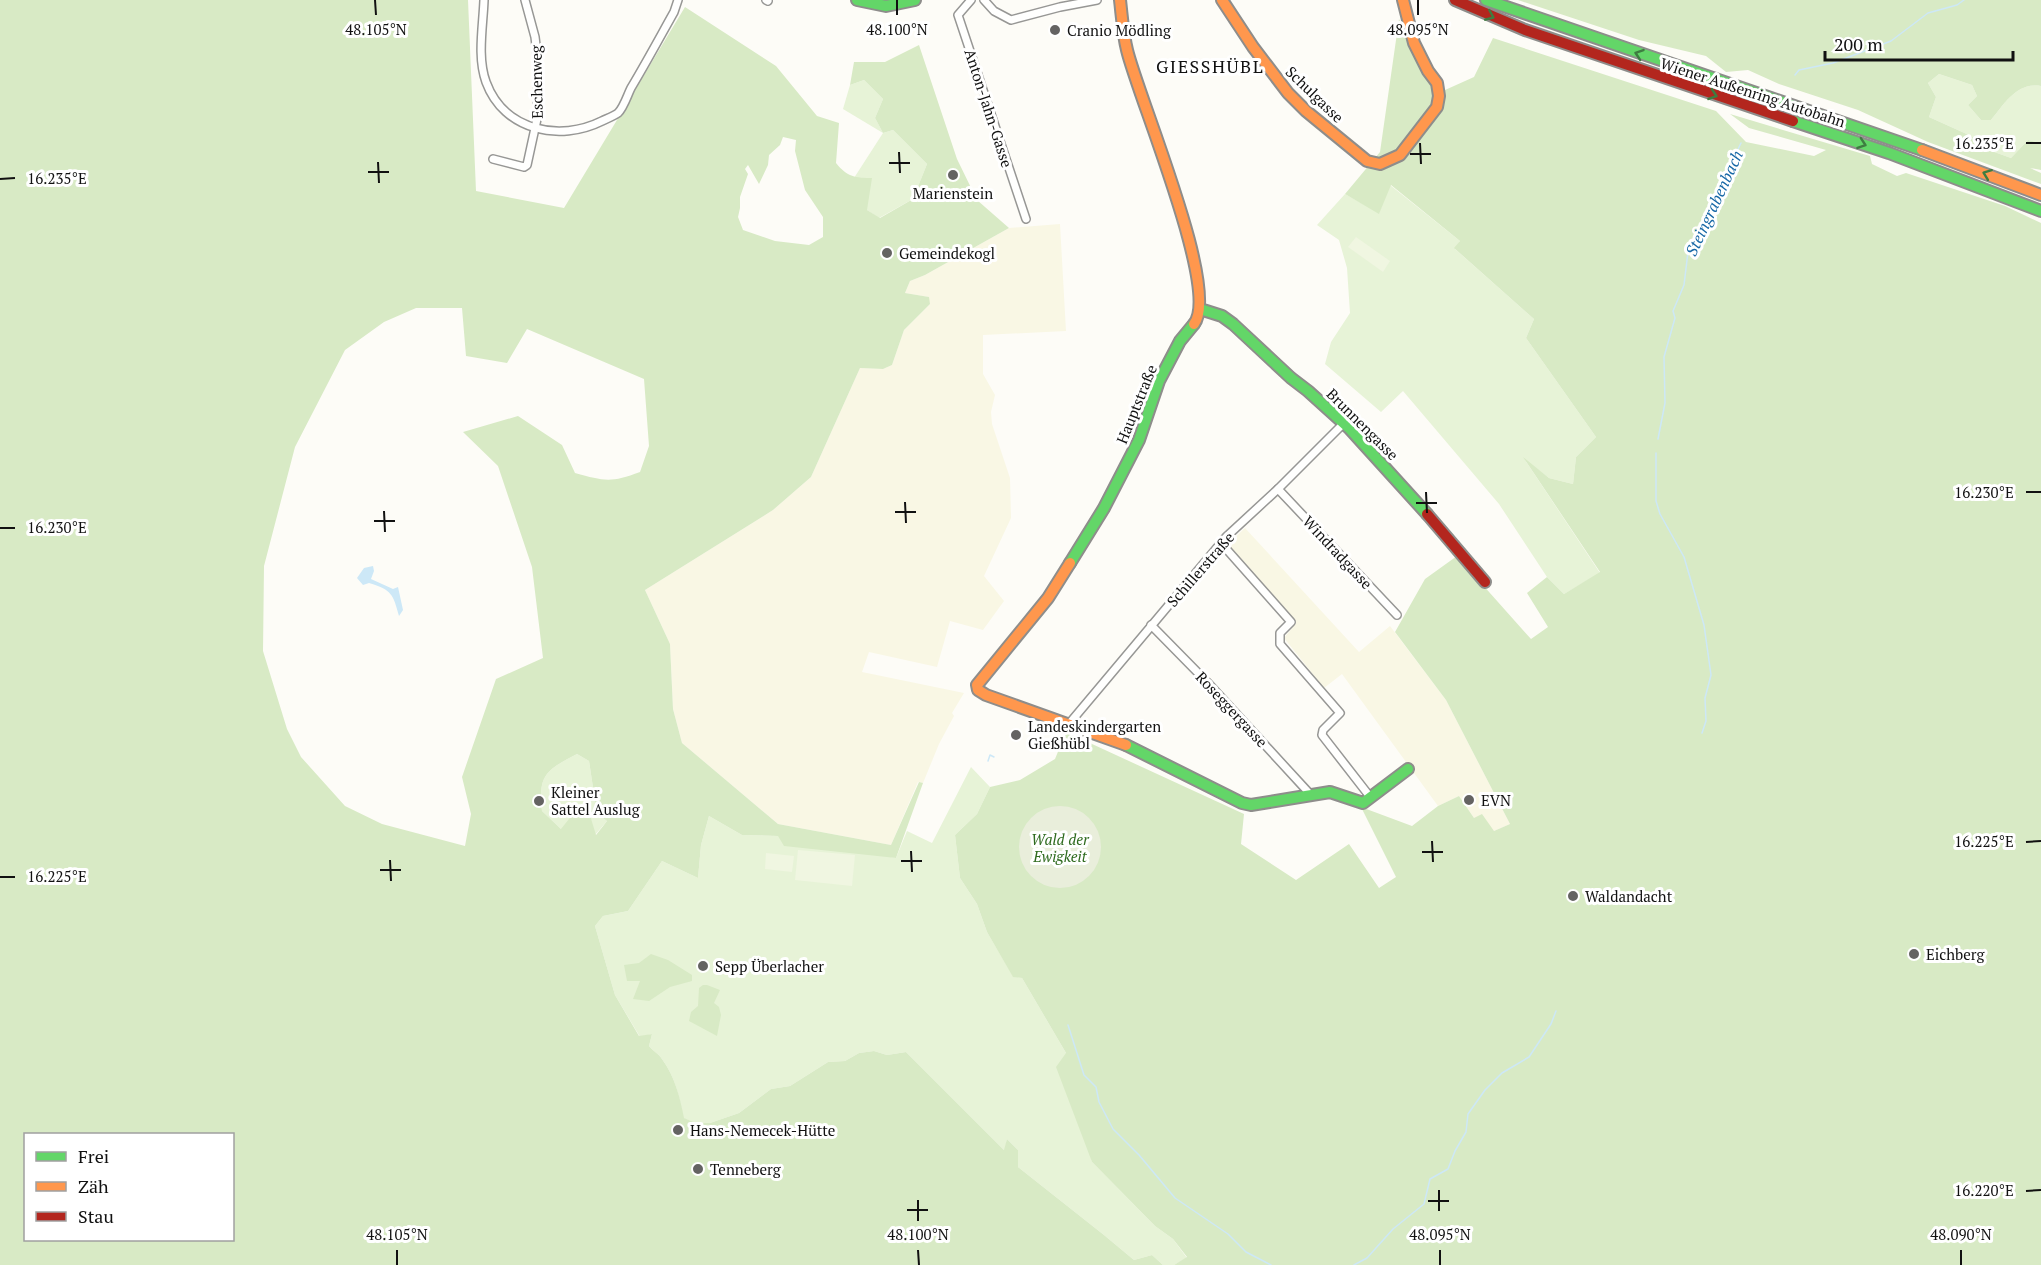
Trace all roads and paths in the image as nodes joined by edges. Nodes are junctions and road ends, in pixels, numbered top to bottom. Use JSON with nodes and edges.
{"nodes":[{"id":1,"x":484,"y":0,"type":"edge"},
{"id":2,"x":525,"y":0,"type":"edge"},
{"id":3,"x":678,"y":0,"type":"edge"},
{"id":4,"x":857,"y":0,"type":"edge"},
{"id":5,"x":915,"y":0,"type":"edge"},
{"id":6,"x":971,"y":0,"type":"edge"},
{"id":7,"x":984,"y":0,"type":"edge"},
{"id":8,"x":1097,"y":0,"type":"edge"},
{"id":9,"x":1119,"y":0,"type":"edge"},
{"id":10,"x":1222,"y":0,"type":"edge"},
{"id":11,"x":1403,"y":0,"type":"edge"},
{"id":12,"x":1455,"y":0,"type":"edge"},
{"id":13,"x":1486,"y":0,"type":"edge"},
{"id":14,"x":536,"y":130,"type":"junction"},
{"id":15,"x":493,"y":159,"type":"dead end"},
{"id":16,"x":2041,"y":195,"type":"edge"},
{"id":17,"x":2041,"y":211,"type":"edge"},
{"id":18,"x":1026,"y":219,"type":"dead end"},
{"id":19,"x":1200,"y":309,"type":"junction"},
{"id":20,"x":1343,"y":424,"type":"junction"},
{"id":21,"x":1278,"y":489,"type":"junction"},
{"id":22,"x":1221,"y":543,"type":"junction"},
{"id":23,"x":1485,"y":582,"type":"dead end"},
{"id":24,"x":1397,"y":615,"type":"dead end"},
{"id":25,"x":1151,"y":625,"type":"junction"},
{"id":26,"x":1068,"y":725,"type":"junction"},
{"id":27,"x":1408,"y":768,"type":"dead end"},
{"id":28,"x":1310,"y":794,"type":"junction"},
{"id":29,"x":1371,"y":798,"type":"junction"}],
"edges":[{"from":1,"to":14,"type":"street"},
{"from":2,"to":14,"type":"street","name":"Eschenweg"},
{"from":3,"to":14,"type":"street"},
{"from":4,"to":5,"type":"main road"},
{"from":6,"to":18,"type":"street","name":"Anton-Jahn-Gasse"},
{"from":7,"to":8,"type":"street"},
{"from":9,"to":19,"type":"main road"},
{"from":10,"to":11,"type":"main road","name":"Schulgasse"},
{"from":12,"to":17,"type":"main road","name":"Wiener Außenring Autobahn","one_way":true},
{"from":16,"to":13,"type":"main road","name":"Wiener Außenring Autobahn","one_way":true},
{"from":14,"to":15,"type":"street","name":"Eschenweg"},
{"from":19,"to":20,"type":"main road","name":"Brunnengasse"},
{"from":19,"to":26,"type":"main road","name":"Hauptstraße"},
{"from":20,"to":21,"type":"street","name":"Schillerstraße"},
{"from":20,"to":23,"type":"main road","name":"Brunnengasse"},
{"from":21,"to":22,"type":"street","name":"Schillerstraße"},
{"from":21,"to":24,"type":"street","name":"Windradgasse"},
{"from":22,"to":25,"type":"street","name":"Schillerstraße"},
{"from":22,"to":29,"type":"street"},
{"from":25,"to":26,"type":"street","name":"Schillerstraße"},
{"from":25,"to":28,"type":"street","name":"Roseggergasse"},
{"from":26,"to":28,"type":"main road"},
{"from":27,"to":29,"type":"main road"},
{"from":28,"to":29,"type":"main road"}]}
